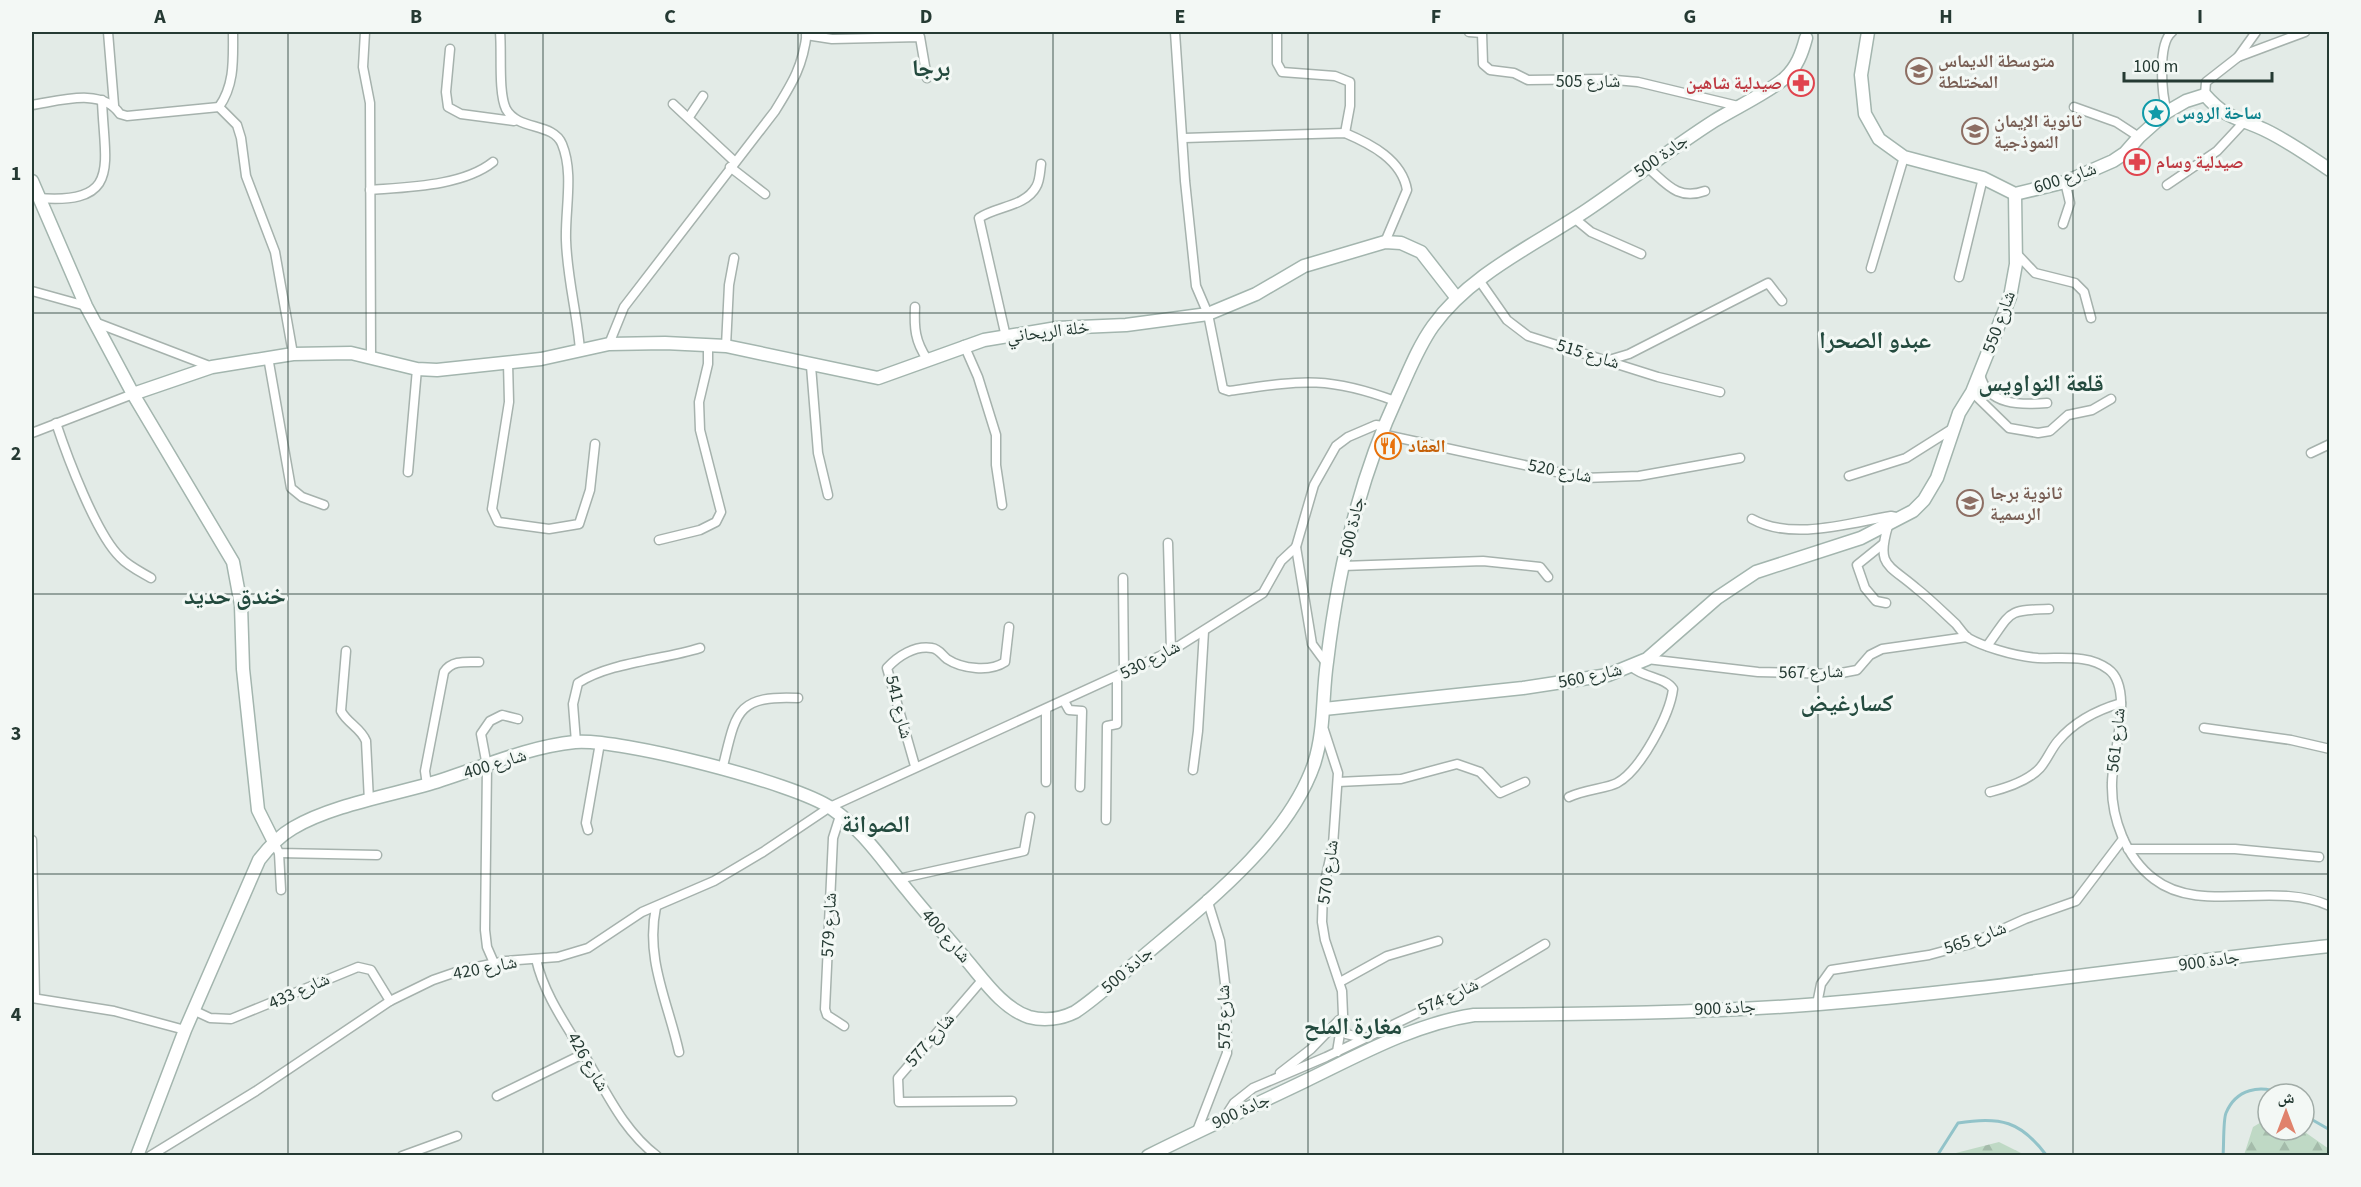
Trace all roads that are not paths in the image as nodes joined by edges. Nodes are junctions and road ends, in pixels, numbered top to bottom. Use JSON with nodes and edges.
{"nodes":[{"id":1,"x":108,"y":32,"type":"edge"},
{"id":2,"x":233,"y":32,"type":"edge"},
{"id":3,"x":365,"y":32,"type":"edge"},
{"id":4,"x":500,"y":32,"type":"edge"},
{"id":5,"x":1175,"y":32,"type":"edge"},
{"id":6,"x":1277,"y":32,"type":"edge"},
{"id":7,"x":1469,"y":32,"type":"edge"},
{"id":8,"x":1868,"y":32,"type":"edge"},
{"id":9,"x":2172,"y":32,"type":"edge"},
{"id":10,"x":2256,"y":32,"type":"edge"},
{"id":11,"x":2305,"y":32,"type":"edge"},
{"id":12,"x":807,"y":33,"type":"edge"},
{"id":13,"x":1807,"y":34,"type":"edge"},
{"id":14,"x":450,"y":49,"type":"dead end"},
{"id":15,"x":2238,"y":57,"type":"junction"},
{"id":16,"x":927,"y":78,"type":"dead end"},
{"id":17,"x":2205,"y":95,"type":"junction"},
{"id":18,"x":703,"y":96,"type":"dead end"},
{"id":19,"x":102,"y":100,"type":"junction"},
{"id":20,"x":673,"y":104,"type":"dead end"},
{"id":21,"x":32,"y":105,"type":"edge"},
{"id":22,"x":114,"y":105,"type":"junction"},
{"id":23,"x":1738,"y":106,"type":"junction"},
{"id":24,"x":219,"y":107,"type":"junction"},
{"id":25,"x":2074,"y":107,"type":"dead end"},
{"id":26,"x":2167,"y":112,"type":"junction"},
{"id":27,"x":689,"y":117,"type":"junction"},
{"id":28,"x":514,"y":120,"type":"junction"},
{"id":29,"x":2244,"y":123,"type":"junction"},
{"id":30,"x":1345,"y":133,"type":"junction"},
{"id":31,"x":2139,"y":137,"type":"junction"},
{"id":32,"x":1184,"y":138,"type":"junction"},
{"id":33,"x":2125,"y":153,"type":"junction"},
{"id":34,"x":1904,"y":157,"type":"junction"},
{"id":35,"x":493,"y":162,"type":"dead end"},
{"id":36,"x":732,"y":164,"type":"junction"},
{"id":37,"x":1041,"y":164,"type":"dead end"},
{"id":38,"x":2141,"y":164,"type":"dead end"},
{"id":39,"x":1646,"y":166,"type":"junction"},
{"id":40,"x":2330,"y":170,"type":"edge"},
{"id":41,"x":1983,"y":178,"type":"junction"},
{"id":42,"x":2064,"y":182,"type":"junction"},
{"id":43,"x":2167,"y":186,"type":"dead end"},
{"id":44,"x":33,"y":188,"type":"edge"},
{"id":45,"x":370,"y":190,"type":"junction"},
{"id":46,"x":1705,"y":191,"type":"dead end"},
{"id":47,"x":765,"y":194,"type":"dead end"},
{"id":48,"x":2015,"y":194,"type":"junction"},
{"id":49,"x":1574,"y":218,"type":"junction"},
{"id":50,"x":2063,"y":224,"type":"dead end"},
{"id":51,"x":1385,"y":242,"type":"junction"},
{"id":52,"x":2016,"y":253,"type":"junction"},
{"id":53,"x":1641,"y":254,"type":"dead end"},
{"id":54,"x":734,"y":258,"type":"dead end"},
{"id":55,"x":1871,"y":268,"type":"dead end"},
{"id":56,"x":1959,"y":277,"type":"dead end"},
{"id":57,"x":1479,"y":280,"type":"junction"},
{"id":58,"x":32,"y":291,"type":"edge"},
{"id":59,"x":1456,"y":297,"type":"junction"},
{"id":60,"x":1782,"y":301,"type":"dead end"},
{"id":61,"x":86,"y":306,"type":"junction"},
{"id":62,"x":915,"y":307,"type":"dead end"},
{"id":63,"x":1208,"y":314,"type":"junction"},
{"id":64,"x":2091,"y":318,"type":"dead end"},
{"id":65,"x":97,"y":323,"type":"junction"},
{"id":66,"x":1006,"y":337,"type":"junction"},
{"id":67,"x":604,"y":345,"type":"junction"},
{"id":68,"x":708,"y":345,"type":"junction"},
{"id":69,"x":964,"y":345,"type":"junction"},
{"id":70,"x":726,"y":346,"type":"junction"},
{"id":71,"x":580,"y":350,"type":"junction"},
{"id":72,"x":293,"y":354,"type":"junction"},
{"id":73,"x":371,"y":356,"type":"junction"},
{"id":74,"x":268,"y":357,"type":"junction"},
{"id":75,"x":927,"y":359,"type":"junction"},
{"id":76,"x":1609,"y":360,"type":"junction"},
{"id":77,"x":508,"y":363,"type":"junction"},
{"id":78,"x":811,"y":366,"type":"junction"},
{"id":79,"x":212,"y":367,"type":"junction"},
{"id":80,"x":417,"y":369,"type":"junction"},
{"id":81,"x":1980,"y":374,"type":"junction"},
{"id":82,"x":1720,"y":392,"type":"dead end"},
{"id":83,"x":1972,"y":392,"type":"junction"},
{"id":84,"x":133,"y":394,"type":"junction"},
{"id":85,"x":2111,"y":399,"type":"dead end"},
{"id":86,"x":1395,"y":401,"type":"junction"},
{"id":87,"x":2047,"y":403,"type":"dead end"},
{"id":88,"x":56,"y":423,"type":"junction"},
{"id":89,"x":1953,"y":429,"type":"junction"},
{"id":90,"x":1383,"y":430,"type":"junction"},
{"id":91,"x":32,"y":433,"type":"edge"},
{"id":92,"x":595,"y":444,"type":"dead end"},
{"id":93,"x":2330,"y":444,"type":"edge"},
{"id":94,"x":2311,"y":453,"type":"dead end"},
{"id":95,"x":1740,"y":458,"type":"dead end"},
{"id":96,"x":408,"y":472,"type":"dead end"},
{"id":97,"x":1849,"y":476,"type":"dead end"},
{"id":98,"x":828,"y":495,"type":"dead end"},
{"id":99,"x":324,"y":505,"type":"dead end"},
{"id":100,"x":1002,"y":505,"type":"dead end"},
{"id":101,"x":1901,"y":518,"type":"junction"},
{"id":102,"x":1752,"y":519,"type":"dead end"},
{"id":103,"x":1888,"y":526,"type":"junction"},
{"id":104,"x":659,"y":540,"type":"dead end"},
{"id":105,"x":1168,"y":543,"type":"dead end"},
{"id":106,"x":1883,"y":544,"type":"junction"},
{"id":107,"x":1296,"y":546,"type":"junction"},
{"id":108,"x":1343,"y":566,"type":"junction"},
{"id":109,"x":1548,"y":577,"type":"dead end"},
{"id":110,"x":151,"y":578,"type":"dead end"},
{"id":111,"x":1123,"y":578,"type":"dead end"},
{"id":112,"x":1886,"y":603,"type":"dead end"},
{"id":113,"x":2049,"y":609,"type":"dead end"},
{"id":114,"x":1009,"y":627,"type":"dead end"},
{"id":115,"x":1204,"y":631,"type":"junction"},
{"id":116,"x":1967,"y":637,"type":"junction"},
{"id":117,"x":1987,"y":646,"type":"junction"},
{"id":118,"x":700,"y":648,"type":"dead end"},
{"id":119,"x":346,"y":651,"type":"dead end"},
{"id":120,"x":1171,"y":651,"type":"junction"},
{"id":121,"x":1647,"y":659,"type":"junction"},
{"id":122,"x":479,"y":662,"type":"dead end"},
{"id":123,"x":1326,"y":663,"type":"junction"},
{"id":124,"x":1632,"y":667,"type":"junction"},
{"id":125,"x":1120,"y":676,"type":"junction"},
{"id":126,"x":798,"y":698,"type":"dead end"},
{"id":127,"x":1064,"y":701,"type":"junction"},
{"id":128,"x":2121,"y":703,"type":"junction"},
{"id":129,"x":1046,"y":709,"type":"junction"},
{"id":130,"x":1324,"y":709,"type":"junction"},
{"id":131,"x":518,"y":719,"type":"dead end"},
{"id":132,"x":1323,"y":726,"type":"junction"},
{"id":133,"x":2204,"y":728,"type":"dead end"},
{"id":134,"x":576,"y":742,"type":"junction"},
{"id":135,"x":600,"y":743,"type":"junction"},
{"id":136,"x":2330,"y":748,"type":"edge"},
{"id":137,"x":487,"y":766,"type":"junction"},
{"id":138,"x":915,"y":766,"type":"junction"},
{"id":139,"x":1193,"y":770,"type":"dead end"},
{"id":140,"x":722,"y":771,"type":"junction"},
{"id":141,"x":1046,"y":782,"type":"dead end"},
{"id":142,"x":1338,"y":782,"type":"junction"},
{"id":143,"x":1525,"y":782,"type":"dead end"},
{"id":144,"x":427,"y":785,"type":"junction"},
{"id":145,"x":1080,"y":787,"type":"dead end"},
{"id":146,"x":1990,"y":792,"type":"dead end"},
{"id":147,"x":1569,"y":797,"type":"dead end"},
{"id":148,"x":369,"y":801,"type":"junction"},
{"id":149,"x":830,"y":807,"type":"junction"},
{"id":150,"x":840,"y":816,"type":"junction"},
{"id":151,"x":1029,"y":817,"type":"dead end"},
{"id":152,"x":1106,"y":820,"type":"dead end"},
{"id":153,"x":588,"y":830,"type":"dead end"},
{"id":154,"x":2123,"y":839,"type":"junction"},
{"id":155,"x":32,"y":840,"type":"edge"},
{"id":156,"x":277,"y":847,"type":"junction"},
{"id":157,"x":2128,"y":849,"type":"junction"},
{"id":158,"x":377,"y":855,"type":"dead end"},
{"id":159,"x":2319,"y":857,"type":"dead end"},
{"id":160,"x":898,"y":879,"type":"junction"},
{"id":161,"x":281,"y":890,"type":"dead end"},
{"id":162,"x":1207,"y":899,"type":"junction"},
{"id":163,"x":2330,"y":906,"type":"edge"},
{"id":164,"x":656,"y":907,"type":"junction"},
{"id":165,"x":1438,"y":941,"type":"dead end"},
{"id":166,"x":1545,"y":944,"type":"dead end"},
{"id":167,"x":2330,"y":946,"type":"edge"},
{"id":168,"x":536,"y":959,"type":"junction"},
{"id":169,"x":494,"y":963,"type":"junction"},
{"id":170,"x":983,"y":980,"type":"junction"},
{"id":171,"x":1340,"y":982,"type":"junction"},
{"id":172,"x":33,"y":998,"type":"edge"},
{"id":173,"x":390,"y":1001,"type":"junction"},
{"id":174,"x":1817,"y":1004,"type":"junction"},
{"id":175,"x":193,"y":1010,"type":"junction"},
{"id":176,"x":1343,"y":1015,"type":"junction"},
{"id":177,"x":844,"y":1026,"type":"dead end"},
{"id":178,"x":185,"y":1030,"type":"junction"},
{"id":179,"x":1364,"y":1038,"type":"junction"},
{"id":180,"x":679,"y":1052,"type":"dead end"},
{"id":181,"x":1337,"y":1052,"type":"junction"},
{"id":182,"x":583,"y":1054,"type":"junction"},
{"id":183,"x":1270,"y":1081,"type":"junction"},
{"id":184,"x":497,"y":1096,"type":"dead end"},
{"id":185,"x":1012,"y":1101,"type":"dead end"},
{"id":186,"x":1225,"y":1117,"type":"junction"},
{"id":187,"x":1197,"y":1131,"type":"junction"},
{"id":188,"x":457,"y":1136,"type":"dead end"},
{"id":189,"x":137,"y":1155,"type":"edge"},
{"id":190,"x":150,"y":1155,"type":"edge"},
{"id":191,"x":402,"y":1155,"type":"edge"},
{"id":192,"x":657,"y":1155,"type":"edge"},
{"id":193,"x":1148,"y":1155,"type":"edge"}],
"edges":[{"from":1,"to":22,"type":"street"},
{"from":2,"to":24,"type":"street"},
{"from":3,"to":45,"type":"street"},
{"from":4,"to":28,"type":"street"},
{"from":5,"to":32,"type":"street"},
{"from":6,"to":30,"type":"street"},
{"from":7,"to":23,"type":"street","name":"شارع 505"},
{"from":8,"to":34,"type":"main road","name":"شارع 600"},
{"from":9,"to":26,"type":"street"},
{"from":10,"to":15,"type":"street"},
{"from":11,"to":15,"type":"street"},
{"from":12,"to":16,"type":"street"},
{"from":12,"to":36,"type":"street"},
{"from":13,"to":23,"type":"main road","name":"جادة 500"},
{"from":14,"to":28,"type":"street"},
{"from":15,"to":17,"type":"street"},
{"from":17,"to":26,"type":"main road","name":"شارع 600"},
{"from":17,"to":29,"type":"main road"},
{"from":18,"to":27,"type":"street"},
{"from":19,"to":21,"type":"street"},
{"from":19,"to":22,"type":"street"},
{"from":19,"to":44,"type":"street"},
{"from":20,"to":27,"type":"street"},
{"from":22,"to":24,"type":"street"},
{"from":23,"to":39,"type":"main road","name":"جادة 500"},
{"from":24,"to":72,"type":"street"},
{"from":25,"to":31,"type":"street"},
{"from":26,"to":31,"type":"main road","name":"شارع 600"},
{"from":27,"to":36,"type":"street"},
{"from":28,"to":71,"type":"street"},
{"from":29,"to":40,"type":"main road"},
{"from":29,"to":43,"type":"street"},
{"from":30,"to":32,"type":"street"},
{"from":30,"to":51,"type":"street"},
{"from":31,"to":33,"type":"main road","name":"شارع 600"},
{"from":32,"to":63,"type":"street"},
{"from":33,"to":38,"type":"street"},
{"from":33,"to":42,"type":"main road","name":"شارع 600"},
{"from":34,"to":41,"type":"main road","name":"شارع 600"},
{"from":34,"to":55,"type":"street"},
{"from":35,"to":45,"type":"street"},
{"from":36,"to":47,"type":"street"},
{"from":36,"to":67,"type":"street"},
{"from":37,"to":66,"type":"street"},
{"from":39,"to":46,"type":"street"},
{"from":39,"to":49,"type":"main road","name":"جادة 500"},
{"from":41,"to":48,"type":"main road","name":"شارع 600"},
{"from":41,"to":56,"type":"street"},
{"from":42,"to":48,"type":"main road","name":"شارع 600"},
{"from":42,"to":50,"type":"street"},
{"from":44,"to":61,"type":"main road"},
{"from":45,"to":73,"type":"street"},
{"from":48,"to":52,"type":"main road","name":"شارع 550"},
{"from":49,"to":53,"type":"street"},
{"from":49,"to":57,"type":"main road","name":"جادة 500"},
{"from":51,"to":59,"type":"main road","name":"خلة الريحاني"},
{"from":51,"to":63,"type":"main road","name":"خلة الريحاني"},
{"from":52,"to":64,"type":"street"},
{"from":52,"to":81,"type":"main road","name":"شارع 550"},
{"from":54,"to":70,"type":"street"},
{"from":57,"to":59,"type":"main road","name":"جادة 500"},
{"from":57,"to":76,"type":"street","name":"شارع 515"},
{"from":58,"to":61,"type":"street"},
{"from":59,"to":86,"type":"main road","name":"جادة 500"},
{"from":60,"to":76,"type":"street"},
{"from":61,"to":65,"type":"main road"},
{"from":62,"to":75,"type":"street"},
{"from":63,"to":66,"type":"main road","name":"خلة الريحاني"},
{"from":63,"to":86,"type":"street"},
{"from":65,"to":79,"type":"street"},
{"from":65,"to":84,"type":"main road"},
{"from":66,"to":69,"type":"main road","name":"خلة الريحاني"},
{"from":67,"to":68,"type":"main road","name":"خلة الريحاني"},
{"from":67,"to":71,"type":"main road","name":"خلة الريحاني"},
{"from":68,"to":70,"type":"main road","name":"خلة الريحاني"},
{"from":68,"to":104,"type":"street"},
{"from":69,"to":75,"type":"main road","name":"خلة الريحاني"},
{"from":69,"to":100,"type":"street"},
{"from":70,"to":78,"type":"main road","name":"خلة الريحاني"},
{"from":71,"to":77,"type":"main road","name":"خلة الريحاني"},
{"from":72,"to":73,"type":"main road","name":"خلة الريحاني"},
{"from":72,"to":74,"type":"main road","name":"خلة الريحاني"},
{"from":73,"to":80,"type":"main road","name":"خلة الريحاني"},
{"from":74,"to":79,"type":"main road","name":"خلة الريحاني"},
{"from":74,"to":99,"type":"street"},
{"from":75,"to":78,"type":"main road","name":"خلة الريحاني"},
{"from":76,"to":82,"type":"street","name":"شارع 515"},
{"from":77,"to":80,"type":"main road","name":"خلة الريحاني"},
{"from":77,"to":92,"type":"street"},
{"from":78,"to":98,"type":"street"},
{"from":79,"to":84,"type":"main road","name":"خلة الريحاني"},
{"from":80,"to":96,"type":"street"},
{"from":81,"to":83,"type":"main road","name":"شارع 550"},
{"from":81,"to":87,"type":"street"},
{"from":83,"to":85,"type":"street"},
{"from":83,"to":89,"type":"main road","name":"شارع 550"},
{"from":84,"to":88,"type":"street"},
{"from":84,"to":156,"type":"main road"},
{"from":86,"to":90,"type":"main road","name":"جادة 500"},
{"from":88,"to":91,"type":"street"},
{"from":88,"to":110,"type":"street"},
{"from":89,"to":97,"type":"street"},
{"from":89,"to":101,"type":"main road","name":"شارع 550"},
{"from":90,"to":95,"type":"street","name":"شارع 520"},
{"from":90,"to":107,"type":"street","name":"شارع 530"},
{"from":90,"to":108,"type":"main road","name":"جادة 500"},
{"from":93,"to":94,"type":"street"},
{"from":101,"to":102,"type":"street"},
{"from":101,"to":103,"type":"main road","name":"شارع 550"},
{"from":103,"to":106,"type":"street"},
{"from":103,"to":121,"type":"main road","name":"شارع 560"},
{"from":105,"to":120,"type":"street"},
{"from":106,"to":112,"type":"street"},
{"from":106,"to":116,"type":"street","name":"شارع 561"},
{"from":107,"to":115,"type":"street","name":"شارع 530"},
{"from":107,"to":123,"type":"street"},
{"from":108,"to":109,"type":"street"},
{"from":108,"to":123,"type":"main road","name":"جادة 500"},
{"from":111,"to":125,"type":"street"},
{"from":113,"to":117,"type":"street"},
{"from":114,"to":138,"type":"street","name":"شارع 541"},
{"from":115,"to":120,"type":"street","name":"شارع 530"},
{"from":115,"to":139,"type":"street"},
{"from":116,"to":117,"type":"street","name":"شارع 561"},
{"from":116,"to":121,"type":"street","name":"شارع 567"},
{"from":117,"to":128,"type":"street","name":"شارع 561"},
{"from":118,"to":134,"type":"street"},
{"from":119,"to":148,"type":"street"},
{"from":120,"to":125,"type":"street","name":"شارع 530"},
{"from":121,"to":124,"type":"main road","name":"شارع 560"},
{"from":122,"to":144,"type":"street"},
{"from":123,"to":130,"type":"main road","name":"جادة 500"},
{"from":124,"to":130,"type":"main road","name":"شارع 560"},
{"from":124,"to":147,"type":"street"},
{"from":125,"to":127,"type":"street","name":"شارع 530"},
{"from":125,"to":152,"type":"street"},
{"from":126,"to":140,"type":"street"},
{"from":127,"to":129,"type":"street","name":"شارع 530"},
{"from":127,"to":145,"type":"street"},
{"from":128,"to":146,"type":"street"},
{"from":128,"to":154,"type":"street","name":"شارع 561"},
{"from":129,"to":138,"type":"street","name":"شارع 530"},
{"from":129,"to":141,"type":"street"},
{"from":130,"to":132,"type":"main road","name":"جادة 500"},
{"from":131,"to":137,"type":"street"},
{"from":132,"to":142,"type":"street","name":"شارع 570"},
{"from":132,"to":162,"type":"main road","name":"جادة 500"},
{"from":133,"to":136,"type":"street"},
{"from":134,"to":135,"type":"main road","name":"شارع 400"},
{"from":134,"to":137,"type":"main road","name":"شارع 400"},
{"from":135,"to":140,"type":"main road","name":"شارع 400"},
{"from":135,"to":153,"type":"street"},
{"from":137,"to":144,"type":"main road","name":"شارع 400"},
{"from":137,"to":169,"type":"street"},
{"from":138,"to":149,"type":"street","name":"شارع 530"},
{"from":140,"to":149,"type":"main road","name":"شارع 400"},
{"from":142,"to":143,"type":"street"},
{"from":142,"to":171,"type":"street","name":"شارع 570"},
{"from":144,"to":148,"type":"main road","name":"شارع 400"},
{"from":148,"to":156,"type":"main road","name":"شارع 400"},
{"from":149,"to":150,"type":"main road","name":"شارع 400"},
{"from":149,"to":164,"type":"street","name":"شارع 420"},
{"from":150,"to":160,"type":"main road","name":"شارع 400"},
{"from":150,"to":177,"type":"street","name":"شارع 579"},
{"from":151,"to":160,"type":"street"},
{"from":154,"to":157,"type":"street","name":"شارع 561"},
{"from":154,"to":174,"type":"street","name":"شارع 565"},
{"from":155,"to":172,"type":"street"},
{"from":156,"to":158,"type":"street"},
{"from":156,"to":161,"type":"street"},
{"from":156,"to":175,"type":"main road","name":"شارع 400"},
{"from":157,"to":159,"type":"street"},
{"from":157,"to":163,"type":"street","name":"شارع 561"},
{"from":160,"to":170,"type":"main road","name":"شارع 400"},
{"from":162,"to":170,"type":"main road","name":"جادة 500"},
{"from":162,"to":187,"type":"street","name":"شارع 575"},
{"from":164,"to":168,"type":"street","name":"شارع 420"},
{"from":164,"to":180,"type":"street"},
{"from":165,"to":171,"type":"street"},
{"from":166,"to":179,"type":"street","name":"شارع 574"},
{"from":167,"to":174,"type":"main road","name":"جادة 900"},
{"from":168,"to":169,"type":"street","name":"شارع 420"},
{"from":168,"to":182,"type":"street","name":"شارع 426"},
{"from":169,"to":173,"type":"street","name":"شارع 420"},
{"from":170,"to":185,"type":"street","name":"شارع 577"},
{"from":171,"to":176,"type":"street","name":"شارع 570"},
{"from":172,"to":178,"type":"street"},
{"from":173,"to":175,"type":"street","name":"شارع 433"},
{"from":173,"to":190,"type":"street","name":"شارع 420"},
{"from":174,"to":186,"type":"main road","name":"جادة 900"},
{"from":175,"to":178,"type":"main road","name":"شارع 400"},
{"from":176,"to":179,"type":"street"},
{"from":176,"to":181,"type":"street","name":"شارع 570"},
{"from":176,"to":183,"type":"street"},
{"from":178,"to":189,"type":"main road","name":"شارع 400"},
{"from":179,"to":181,"type":"street","name":"شارع 574"},
{"from":181,"to":183,"type":"street","name":"شارع 574"},
{"from":182,"to":184,"type":"street"},
{"from":182,"to":192,"type":"street","name":"شارع 426"},
{"from":183,"to":186,"type":"street","name":"شارع 574"},
{"from":186,"to":187,"type":"main road","name":"جادة 900"},
{"from":187,"to":193,"type":"main road","name":"جادة 900"},
{"from":188,"to":191,"type":"street"}]}
